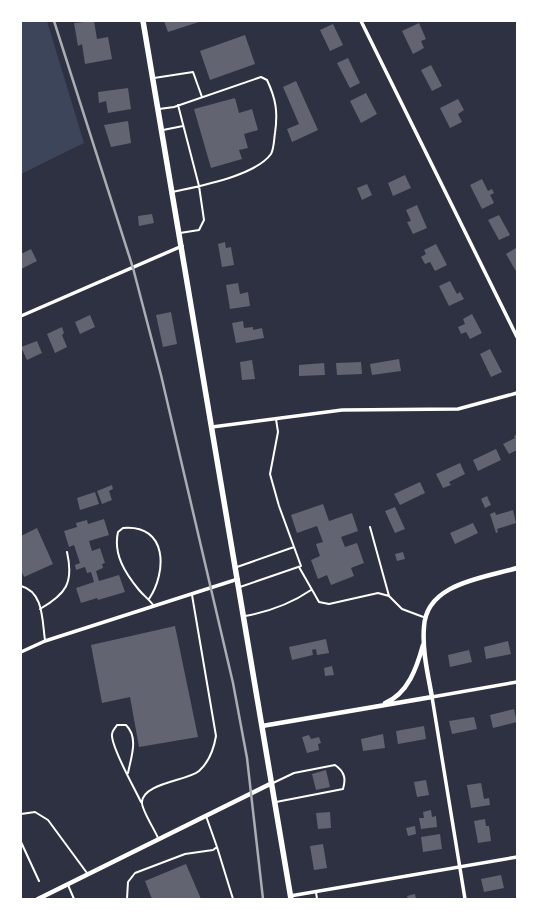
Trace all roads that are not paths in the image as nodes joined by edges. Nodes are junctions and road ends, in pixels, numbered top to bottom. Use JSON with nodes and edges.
{"nodes":[{"id":1,"x":144,"y":21,"type":"edge"},
{"id":2,"x":361,"y":21,"type":"edge"},
{"id":3,"x":154,"y":78,"type":"junction"},
{"id":4,"x":202,"y":97,"type":"junction"},
{"id":5,"x":178,"y":105,"type":"junction"},
{"id":6,"x":159,"y":109,"type":"junction"},
{"id":7,"x":183,"y":126,"type":"junction"},
{"id":8,"x":162,"y":130,"type":"junction"},
{"id":9,"x":199,"y":186,"type":"junction"},
{"id":10,"x":173,"y":192,"type":"junction"},
{"id":11,"x":180,"y":233,"type":"junction"},
{"id":12,"x":182,"y":246,"type":"junction"},
{"id":13,"x":21,"y":316,"type":"edge"},
{"id":14,"x":517,"y":337,"type":"edge"},
{"id":15,"x":517,"y":393,"type":"edge"},
{"id":16,"x":276,"y":418,"type":"junction"},
{"id":17,"x":212,"y":426,"type":"junction"},
{"id":18,"x":370,"y":527,"type":"dead end"},
{"id":19,"x":294,"y":547,"type":"junction"},
{"id":20,"x":67,"y":552,"type":"dead end"},
{"id":21,"x":236,"y":567,"type":"junction"},
{"id":22,"x":299,"y":567,"type":"junction"},
{"id":23,"x":517,"y":568,"type":"edge"},
{"id":24,"x":238,"y":579,"type":"junction"},
{"id":25,"x":21,"y":586,"type":"edge"},
{"id":26,"x":239,"y":588,"type":"junction"},
{"id":27,"x":311,"y":590,"type":"junction"},
{"id":28,"x":192,"y":595,"type":"junction"},
{"id":29,"x":389,"y":596,"type":"junction"},
{"id":30,"x":149,"y":599,"type":"junction"},
{"id":31,"x":154,"y":607,"type":"junction"},
{"id":32,"x":40,"y":609,"type":"junction"},
{"id":33,"x":244,"y":616,"type":"junction"},
{"id":34,"x":426,"y":618,"type":"junction"},
{"id":35,"x":45,"y":641,"type":"junction"},
{"id":36,"x":424,"y":641,"type":"junction"},
{"id":37,"x":21,"y":652,"type":"edge"},
{"id":38,"x":517,"y":682,"type":"edge"},
{"id":39,"x":432,"y":697,"type":"junction"},
{"id":40,"x":378,"y":707,"type":"junction"},
{"id":41,"x":262,"y":726,"type":"junction"},
{"id":42,"x":128,"y":773,"type":"junction"},
{"id":43,"x":272,"y":784,"type":"junction"},
{"id":44,"x":275,"y":802,"type":"junction"},
{"id":45,"x":141,"y":803,"type":"junction"},
{"id":46,"x":21,"y":814,"type":"edge"},
{"id":47,"x":206,"y":816,"type":"junction"},
{"id":48,"x":159,"y":839,"type":"junction"},
{"id":49,"x":21,"y":842,"type":"edge"},
{"id":50,"x":217,"y":847,"type":"junction"},
{"id":51,"x":517,"y":857,"type":"edge"},
{"id":52,"x":460,"y":868,"type":"junction"},
{"id":53,"x":88,"y":874,"type":"junction"},
{"id":54,"x":40,"y":881,"type":"dead end"},
{"id":55,"x":67,"y":884,"type":"junction"},
{"id":56,"x":316,"y":892,"type":"junction"},
{"id":57,"x":290,"y":897,"type":"edge"},
{"id":58,"x":38,"y":899,"type":"edge"},
{"id":59,"x":74,"y":899,"type":"edge"},
{"id":60,"x":127,"y":899,"type":"edge"},
{"id":61,"x":234,"y":899,"type":"edge"},
{"id":62,"x":317,"y":899,"type":"edge"},
{"id":63,"x":465,"y":899,"type":"edge"}],
"edges":[{"from":1,"to":3,"type":"main road"},
{"from":2,"to":14,"type":"street"},
{"from":3,"to":4,"type":"lane"},
{"from":3,"to":6,"type":"main road"},
{"from":4,"to":5,"type":"lane"},
{"from":4,"to":9,"type":"lane"},
{"from":5,"to":6,"type":"lane"},
{"from":5,"to":7,"type":"lane"},
{"from":6,"to":8,"type":"main road"},
{"from":7,"to":8,"type":"lane"},
{"from":7,"to":9,"type":"lane"},
{"from":8,"to":10,"type":"main road"},
{"from":9,"to":10,"type":"lane"},
{"from":9,"to":11,"type":"lane"},
{"from":10,"to":11,"type":"main road"},
{"from":11,"to":12,"type":"main road"},
{"from":12,"to":13,"type":"street"},
{"from":12,"to":17,"type":"main road"},
{"from":15,"to":16,"type":"street"},
{"from":16,"to":17,"type":"street"},
{"from":16,"to":19,"type":"lane"},
{"from":17,"to":21,"type":"main road"},
{"from":18,"to":29,"type":"lane"},
{"from":19,"to":21,"type":"lane"},
{"from":19,"to":22,"type":"lane"},
{"from":20,"to":32,"type":"lane"},
{"from":21,"to":24,"type":"main road"},
{"from":22,"to":26,"type":"lane"},
{"from":22,"to":27,"type":"lane"},
{"from":23,"to":34,"type":"street"},
{"from":24,"to":26,"type":"main road"},
{"from":24,"to":28,"type":"street"},
{"from":25,"to":32,"type":"lane"},
{"from":26,"to":33,"type":"main road"},
{"from":27,"to":29,"type":"lane"},
{"from":27,"to":33,"type":"lane"},
{"from":28,"to":31,"type":"street"},
{"from":28,"to":45,"type":"lane"},
{"from":29,"to":34,"type":"lane"},
{"from":30,"to":30,"type":"lane"},
{"from":30,"to":31,"type":"lane"},
{"from":31,"to":35,"type":"street"},
{"from":32,"to":35,"type":"lane"},
{"from":33,"to":41,"type":"main road"},
{"from":34,"to":36,"type":"street"},
{"from":35,"to":37,"type":"street"},
{"from":36,"to":39,"type":"street"},
{"from":36,"to":40,"type":"street"},
{"from":38,"to":39,"type":"street"},
{"from":39,"to":40,"type":"street"},
{"from":39,"to":52,"type":"street"},
{"from":40,"to":41,"type":"street"},
{"from":41,"to":43,"type":"main road"},
{"from":42,"to":42,"type":"lane"},
{"from":42,"to":45,"type":"lane"},
{"from":43,"to":44,"type":"main road"},
{"from":43,"to":44,"type":"lane"},
{"from":43,"to":47,"type":"street"},
{"from":44,"to":57,"type":"main road"},
{"from":45,"to":48,"type":"lane"},
{"from":46,"to":53,"type":"lane"},
{"from":47,"to":48,"type":"street"},
{"from":47,"to":50,"type":"lane"},
{"from":48,"to":53,"type":"street"},
{"from":49,"to":54,"type":"lane"},
{"from":50,"to":60,"type":"lane"},
{"from":50,"to":61,"type":"lane"},
{"from":51,"to":52,"type":"street"},
{"from":52,"to":56,"type":"street"},
{"from":52,"to":63,"type":"street"},
{"from":53,"to":55,"type":"street"},
{"from":55,"to":58,"type":"street"},
{"from":55,"to":59,"type":"lane"},
{"from":56,"to":57,"type":"street"},
{"from":56,"to":62,"type":"lane"}]}
